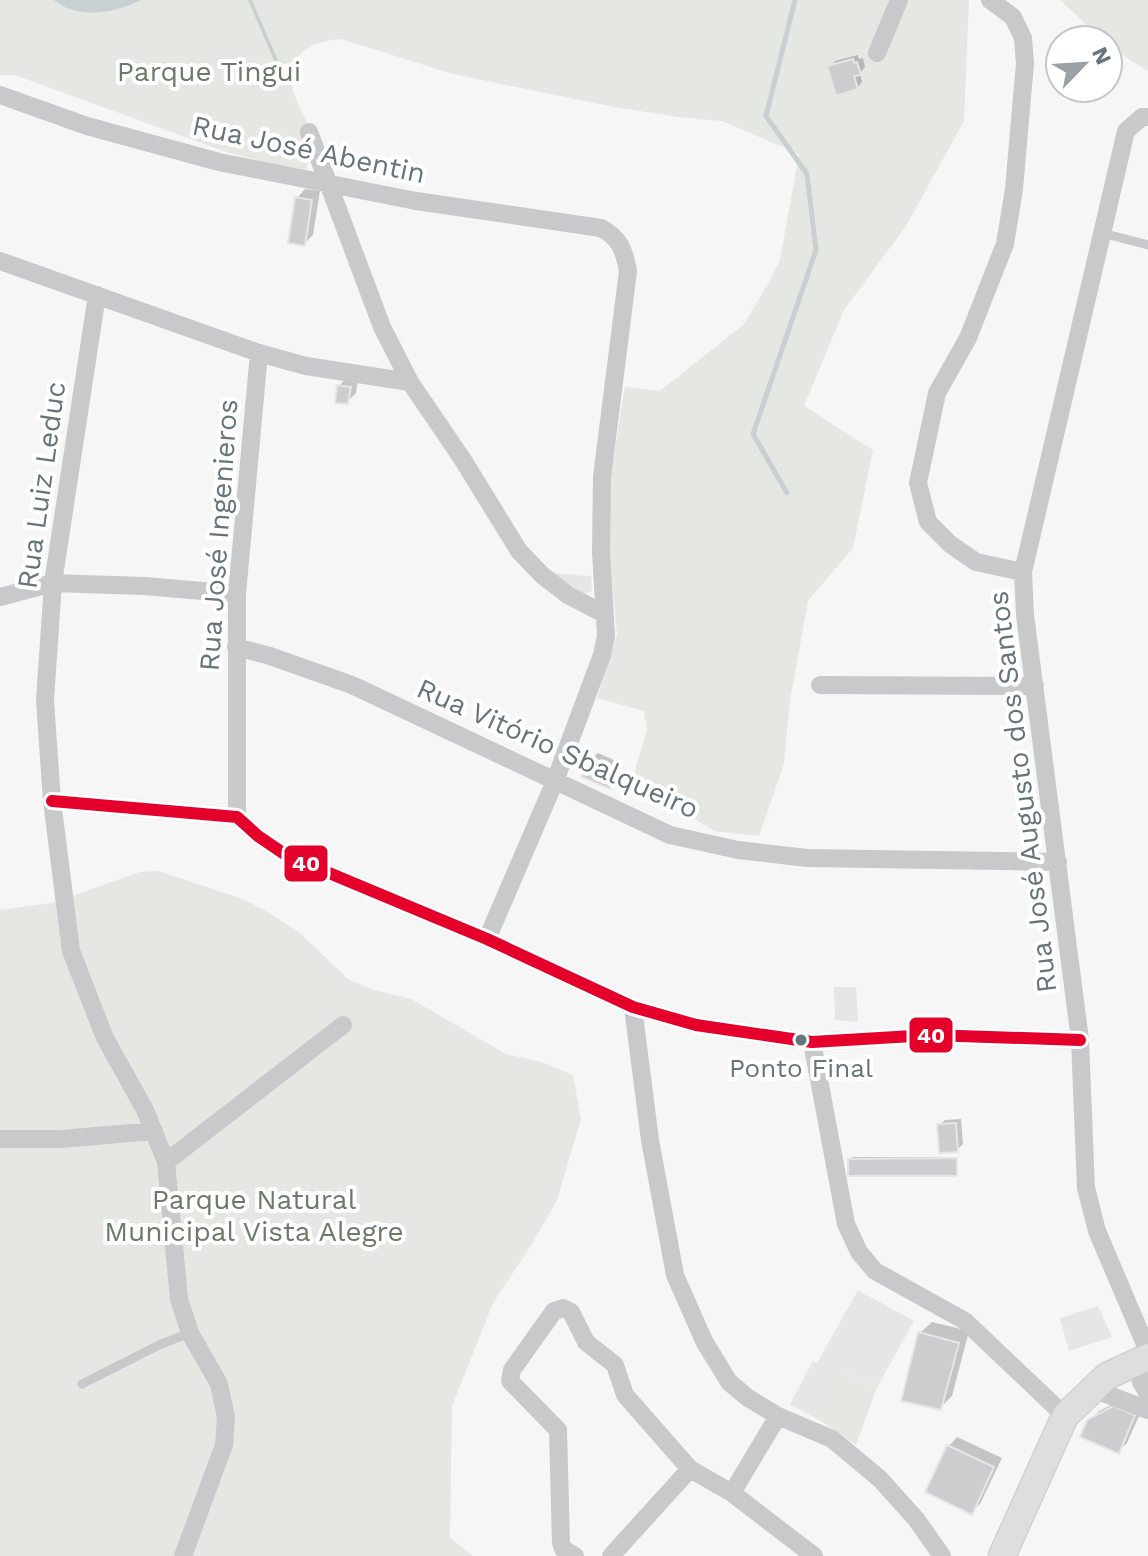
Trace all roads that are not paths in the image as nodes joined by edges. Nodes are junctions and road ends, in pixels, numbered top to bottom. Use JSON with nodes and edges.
{"nodes":[{"id":1,"x":899,"y":0,"type":"edge"},
{"id":2,"x":990,"y":0,"type":"edge"},
{"id":3,"x":877,"y":53,"type":"dead end"},
{"id":4,"x":0,"y":95,"type":"edge"},
{"id":5,"x":1148,"y":117,"type":"edge"},
{"id":6,"x":309,"y":132,"type":"dead end"},
{"id":7,"x":327,"y":185,"type":"junction"},
{"id":8,"x":1102,"y":233,"type":"junction"},
{"id":9,"x":1148,"y":245,"type":"edge"},
{"id":10,"x":0,"y":261,"type":"edge"},
{"id":11,"x":97,"y":295,"type":"junction"},
{"id":12,"x":259,"y":353,"type":"junction"},
{"id":13,"x":410,"y":382,"type":"junction"},
{"id":14,"x":1023,"y":572,"type":"junction"},
{"id":15,"x":53,"y":583,"type":"junction"},
{"id":16,"x":237,"y":594,"type":"junction"},
{"id":17,"x":0,"y":597,"type":"edge"},
{"id":18,"x":604,"y":614,"type":"junction"},
{"id":19,"x":236,"y":647,"type":"junction"},
{"id":20,"x":820,"y":685,"type":"dead end"},
{"id":21,"x":1035,"y":686,"type":"junction"},
{"id":22,"x":555,"y":781,"type":"junction"},
{"id":23,"x":52,"y":801,"type":"junction"},
{"id":24,"x":237,"y":817,"type":"junction"},
{"id":25,"x":1058,"y":862,"type":"junction"},
{"id":26,"x":487,"y":939,"type":"junction"},
{"id":27,"x":633,"y":1007,"type":"junction"},
{"id":28,"x":343,"y":1025,"type":"dead end"},
{"id":29,"x":1080,"y":1040,"type":"junction"},
{"id":30,"x":812,"y":1042,"type":"junction"},
{"id":31,"x":154,"y":1131,"type":"junction"},
{"id":32,"x":0,"y":1139,"type":"edge"},
{"id":33,"x":166,"y":1162,"type":"junction"},
{"id":34,"x":190,"y":1333,"type":"junction"},
{"id":35,"x":1144,"y":1357,"type":"edge"},
{"id":36,"x":82,"y":1384,"type":"dead end"},
{"id":37,"x":1093,"y":1389,"type":"junction"},
{"id":38,"x":1148,"y":1394,"type":"edge"},
{"id":39,"x":1148,"y":1410,"type":"edge"},
{"id":40,"x":778,"y":1416,"type":"junction"},
{"id":41,"x":1065,"y":1416,"type":"junction"},
{"id":42,"x":690,"y":1469,"type":"junction"},
{"id":43,"x":732,"y":1493,"type":"junction"},
{"id":44,"x":183,"y":1556,"type":"edge"},
{"id":45,"x":575,"y":1556,"type":"edge"},
{"id":46,"x":611,"y":1556,"type":"edge"},
{"id":47,"x":814,"y":1556,"type":"edge"},
{"id":48,"x":942,"y":1556,"type":"edge"},
{"id":49,"x":1002,"y":1556,"type":"edge"}],
"edges":[{"from":1,"to":3,"type":"street"},
{"from":2,"to":14,"type":"street"},
{"from":4,"to":7,"type":"street","name":"Rua José Abentin"},
{"from":5,"to":8,"type":"street","name":"Rua José Augusto dos Santos"},
{"from":6,"to":7,"type":"street"},
{"from":7,"to":13,"type":"street"},
{"from":7,"to":18,"type":"street","name":"Rua José Abentin"},
{"from":8,"to":9,"type":"lane"},
{"from":8,"to":14,"type":"street","name":"Rua José Augusto dos Santos"},
{"from":10,"to":11,"type":"street"},
{"from":11,"to":12,"type":"street"},
{"from":11,"to":15,"type":"street","name":"Rua Luiz Leduc"},
{"from":12,"to":13,"type":"street"},
{"from":12,"to":16,"type":"street","name":"Rua José Ingenieros"},
{"from":13,"to":18,"type":"street"},
{"from":14,"to":21,"type":"street","name":"Rua José Augusto dos Santos"},
{"from":15,"to":16,"type":"street"},
{"from":15,"to":17,"type":"street"},
{"from":15,"to":23,"type":"street","name":"Rua Luiz Leduc"},
{"from":16,"to":19,"type":"street","name":"Rua José Ingenieros"},
{"from":18,"to":22,"type":"street"},
{"from":19,"to":22,"type":"street","name":"Rua Vitório Sbalqueiro"},
{"from":19,"to":24,"type":"street","name":"Rua José Ingenieros"},
{"from":20,"to":21,"type":"street"},
{"from":21,"to":25,"type":"street","name":"Rua José Augusto dos Santos"},
{"from":22,"to":25,"type":"street","name":"Rua Vitório Sbalqueiro"},
{"from":22,"to":26,"type":"street"},
{"from":23,"to":24,"type":"street"},
{"from":23,"to":31,"type":"street","name":"Rua Luiz Leduc"},
{"from":24,"to":26,"type":"street"},
{"from":25,"to":29,"type":"street","name":"Rua José Augusto dos Santos"},
{"from":26,"to":27,"type":"street"},
{"from":27,"to":30,"type":"street"},
{"from":27,"to":40,"type":"street"},
{"from":28,"to":33,"type":"street"},
{"from":29,"to":30,"type":"street"},
{"from":29,"to":35,"type":"street","name":"Rua José Augusto dos Santos"},
{"from":30,"to":41,"type":"street"},
{"from":31,"to":32,"type":"street"},
{"from":31,"to":33,"type":"street","name":"Rua Luiz Leduc"},
{"from":33,"to":34,"type":"street","name":"Rua Luiz Leduc"},
{"from":34,"to":36,"type":"lane"},
{"from":34,"to":44,"type":"street","name":"Rua Luiz Leduc"},
{"from":35,"to":37,"type":"street"},
{"from":35,"to":38,"type":"street","name":"Rua José Augusto dos Santos"},
{"from":37,"to":39,"type":"street"},
{"from":37,"to":41,"type":"street"},
{"from":40,"to":43,"type":"street"},
{"from":40,"to":48,"type":"street"},
{"from":41,"to":49,"type":"street"},
{"from":42,"to":43,"type":"street"},
{"from":42,"to":45,"type":"street"},
{"from":42,"to":46,"type":"street"},
{"from":43,"to":47,"type":"street"}]}
